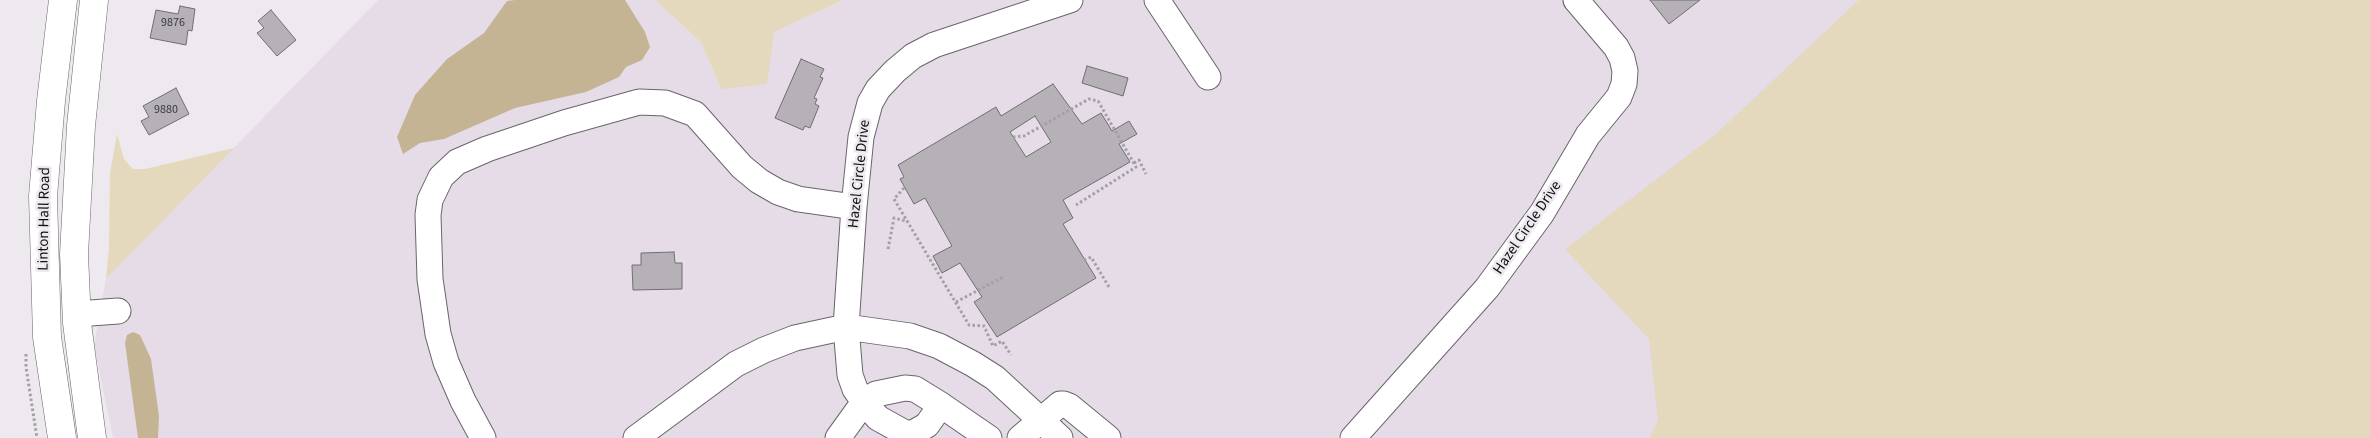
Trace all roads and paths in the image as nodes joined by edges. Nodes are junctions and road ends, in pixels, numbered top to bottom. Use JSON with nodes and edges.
{"nodes":[{"id":1,"x":62,"y":0,"type":"edge"},
{"id":2,"x":94,"y":0,"type":"edge"},
{"id":3,"x":1070,"y":0,"type":"edge"},
{"id":4,"x":1157,"y":0,"type":"edge"},
{"id":5,"x":1576,"y":0,"type":"edge"},
{"id":6,"x":1208,"y":77,"type":"dead end"},
{"id":7,"x":1013,"y":137,"type":"dead end"},
{"id":8,"x":1134,"y":163,"type":"junction"},
{"id":9,"x":1146,"y":174,"type":"dead end"},
{"id":10,"x":904,"y":188,"type":"dead end"},
{"id":11,"x":1076,"y":205,"type":"dead end"},
{"id":12,"x":854,"y":207,"type":"junction"},
{"id":13,"x":907,"y":222,"type":"junction"},
{"id":14,"x":888,"y":249,"type":"dead end"},
{"id":15,"x":1084,"y":260,"type":"dead end"},
{"id":16,"x":1006,"y":276,"type":"dead end"},
{"id":17,"x":1109,"y":286,"type":"dead end"},
{"id":18,"x":956,"y":302,"type":"junction"},
{"id":19,"x":118,"y":311,"type":"dead end"},
{"id":20,"x":77,"y":314,"type":"junction"},
{"id":21,"x":846,"y":327,"type":"junction"},
{"id":22,"x":1012,"y":355,"type":"dead end"},
{"id":23,"x":864,"y":402,"type":"junction"},
{"id":24,"x":941,"y":405,"type":"junction"},
{"id":25,"x":1040,"y":420,"type":"junction"},
{"id":26,"x":62,"y":438,"type":"edge"},
{"id":27,"x":92,"y":438,"type":"edge"},
{"id":28,"x":483,"y":438,"type":"edge"},
{"id":29,"x":636,"y":438,"type":"edge"},
{"id":30,"x":838,"y":438,"type":"edge"},
{"id":31,"x":988,"y":438,"type":"edge"},
{"id":32,"x":1020,"y":438,"type":"edge"},
{"id":33,"x":1060,"y":438,"type":"edge"},
{"id":34,"x":1108,"y":438,"type":"edge"},
{"id":35,"x":1353,"y":438,"type":"edge"}],
"edges":[{"from":1,"to":26,"type":"main road","name":"Linton Hall Road"},
{"from":2,"to":20,"type":"main road","name":"Linton Hall Road"},
{"from":3,"to":12,"type":"street","name":"Hazel Circle Drive"},
{"from":4,"to":6,"type":"street"},
{"from":5,"to":35,"type":"street","name":"Hazel Circle Drive"},
{"from":7,"to":8,"type":"path"},
{"from":8,"to":9,"type":"path"},
{"from":8,"to":11,"type":"path"},
{"from":10,"to":13,"type":"path"},
{"from":12,"to":21,"type":"street","name":"Hazel Circle Drive"},
{"from":12,"to":28,"type":"street"},
{"from":13,"to":14,"type":"path"},
{"from":13,"to":18,"type":"path"},
{"from":15,"to":17,"type":"path"},
{"from":16,"to":18,"type":"path"},
{"from":18,"to":22,"type":"path"},
{"from":19,"to":20,"type":"street"},
{"from":20,"to":27,"type":"main road","name":"Linton Hall Road"},
{"from":21,"to":23,"type":"street","name":"Hazel Circle Drive"},
{"from":21,"to":25,"type":"street"},
{"from":21,"to":29,"type":"street"},
{"from":23,"to":24,"type":"street"},
{"from":23,"to":24,"type":"street","name":"Hazel Circle Drive"},
{"from":23,"to":30,"type":"street"},
{"from":24,"to":31,"type":"street"},
{"from":25,"to":32,"type":"street"},
{"from":25,"to":33,"type":"street"},
{"from":25,"to":34,"type":"street"}]}
